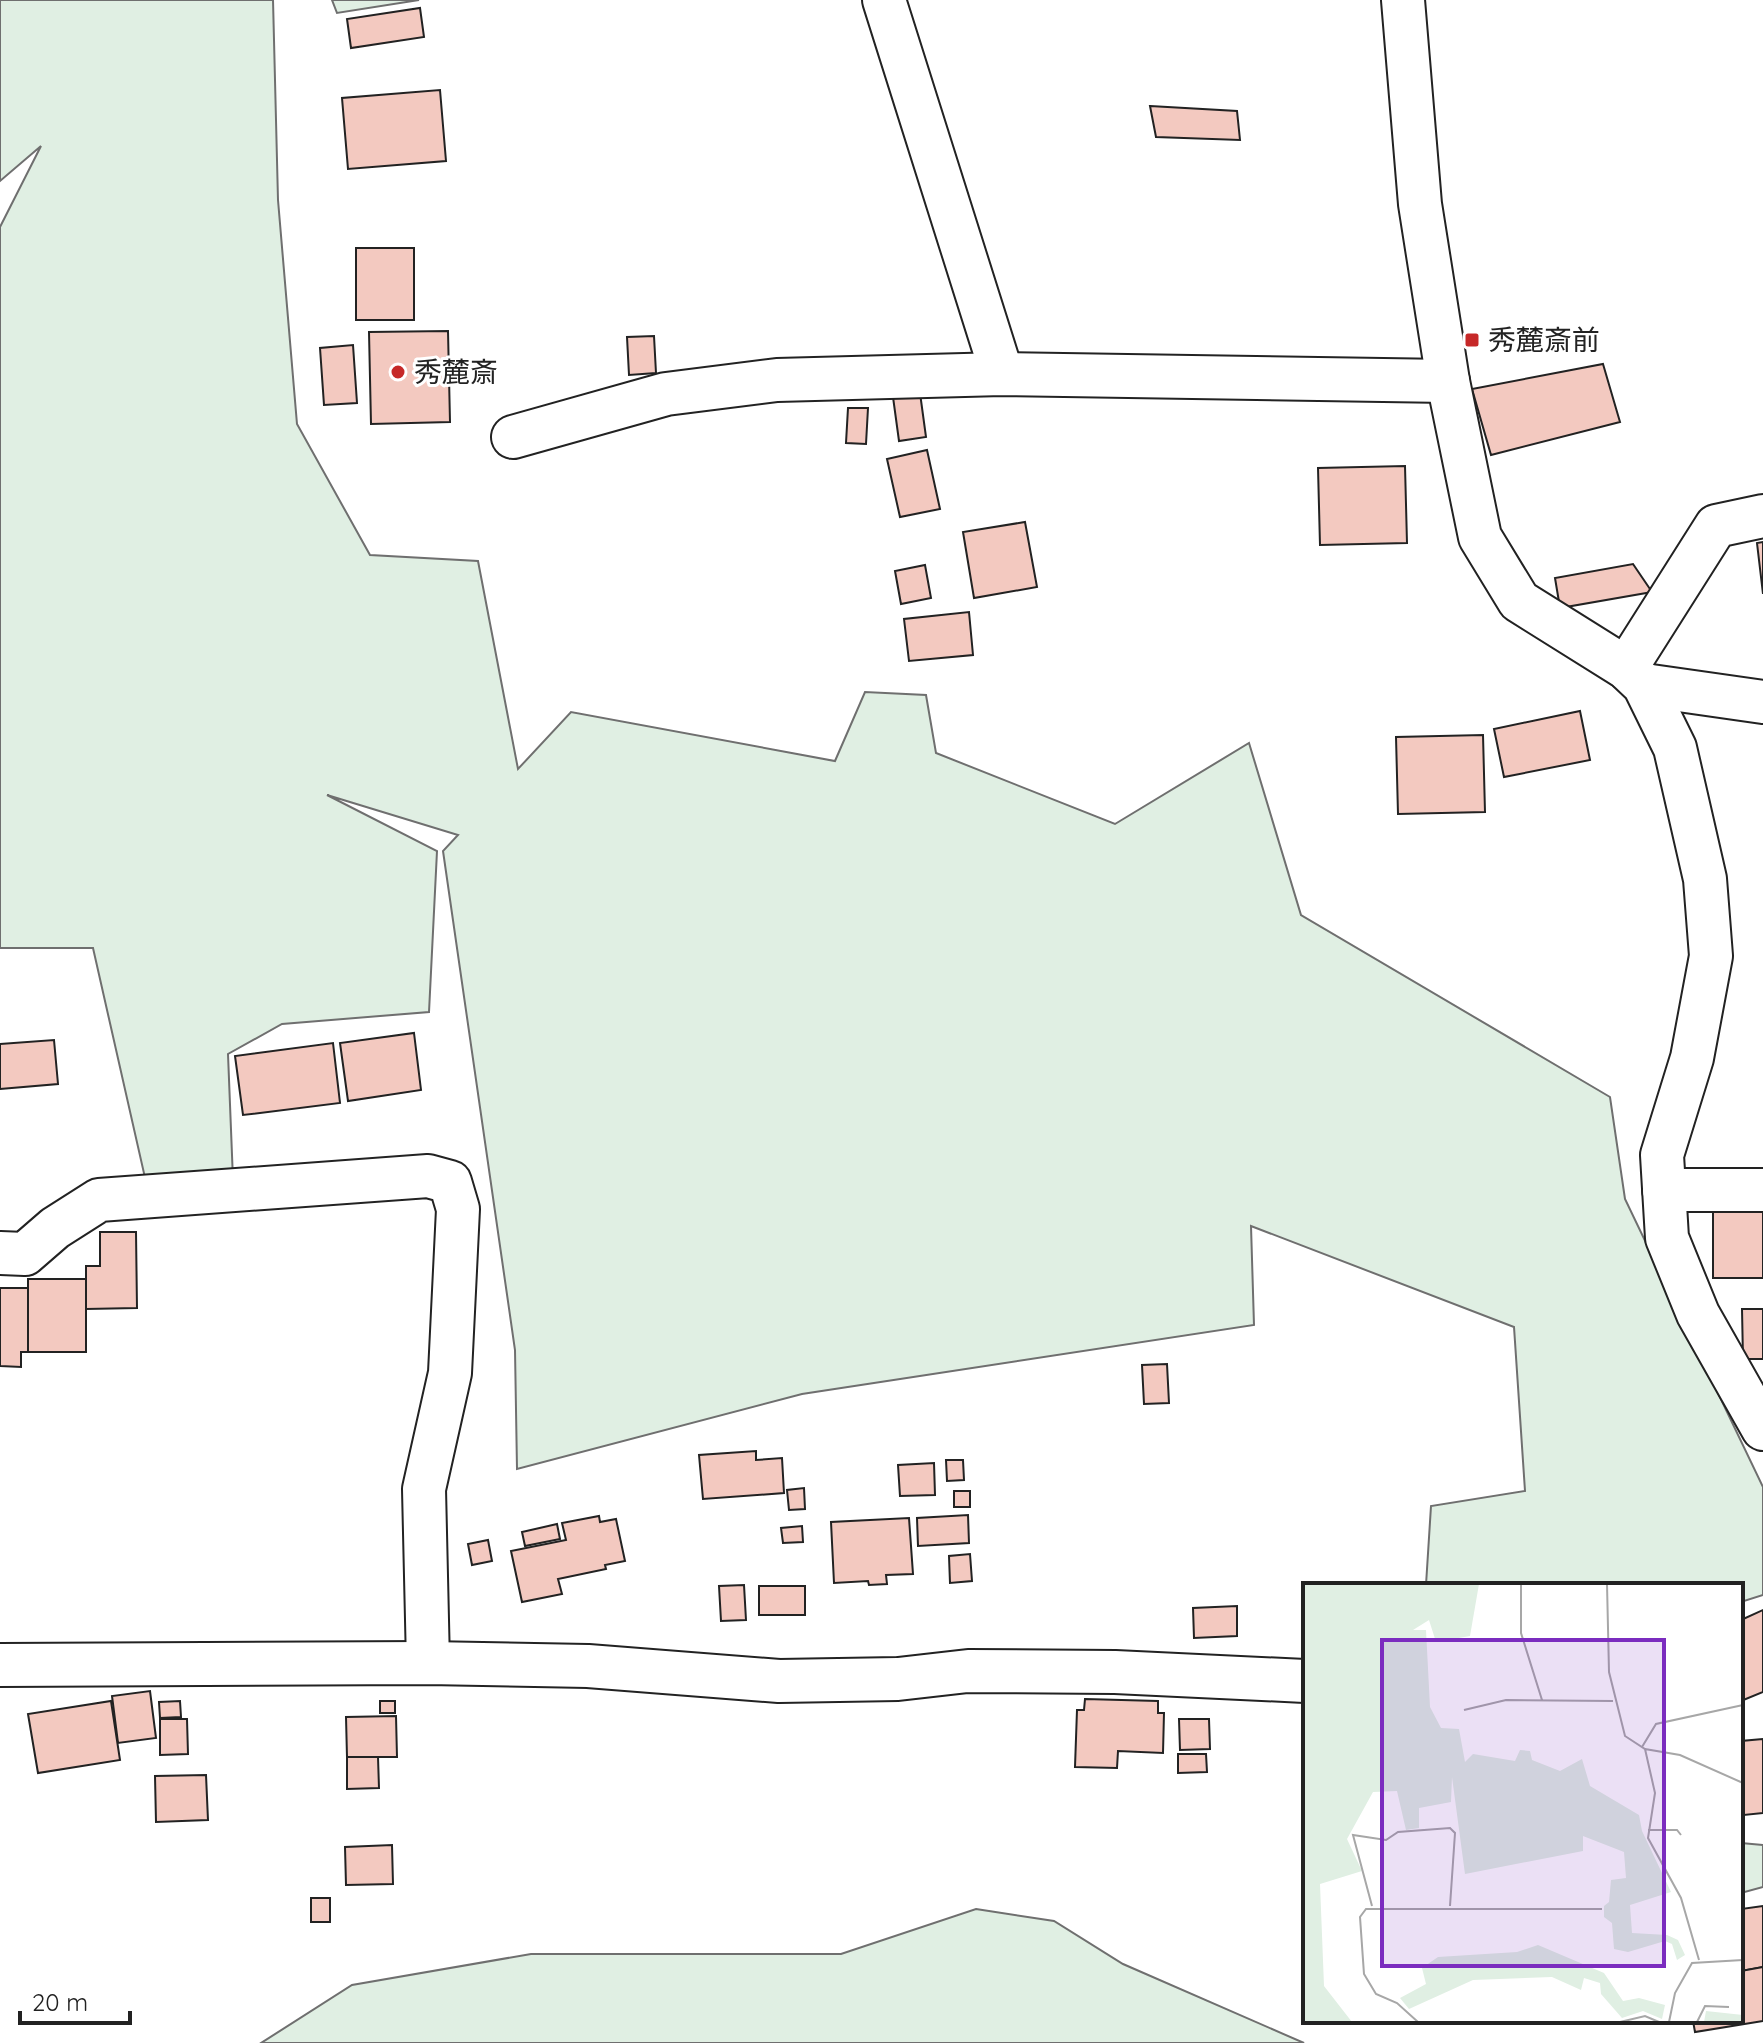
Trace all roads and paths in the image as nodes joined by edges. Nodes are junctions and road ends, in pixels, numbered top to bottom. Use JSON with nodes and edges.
{"nodes":[{"id":1,"x":884,"y":0,"type":"edge"},
{"id":2,"x":1403,"y":0,"type":"edge"},
{"id":3,"x":1002,"y":374,"type":"junction"},
{"id":4,"x":1448,"y":381,"type":"junction"},
{"id":5,"x":513,"y":437,"type":"dead end"},
{"id":6,"x":1763,"y":516,"type":"edge"},
{"id":7,"x":1635,"y":676,"type":"junction"},
{"id":8,"x":1763,"y":702,"type":"edge"},
{"id":9,"x":1664,"y":1190,"type":"junction"},
{"id":10,"x":1763,"y":1190,"type":"edge"},
{"id":11,"x":0,"y":1253,"type":"edge"},
{"id":12,"x":1763,"y":1429,"type":"edge"},
{"id":13,"x":428,"y":1663,"type":"junction"},
{"id":14,"x":0,"y":1665,"type":"edge"},
{"id":15,"x":1303,"y":1681,"type":"edge"}],
"edges":[{"from":1,"to":3,"type":"street"},
{"from":2,"to":4,"type":"street"},
{"from":3,"to":4,"type":"street"},
{"from":3,"to":5,"type":"street"},
{"from":4,"to":7,"type":"street"},
{"from":6,"to":7,"type":"street"},
{"from":7,"to":8,"type":"street"},
{"from":7,"to":9,"type":"street"},
{"from":9,"to":10,"type":"street"},
{"from":9,"to":12,"type":"street"},
{"from":11,"to":13,"type":"street"},
{"from":13,"to":14,"type":"street"},
{"from":13,"to":15,"type":"street"}]}
